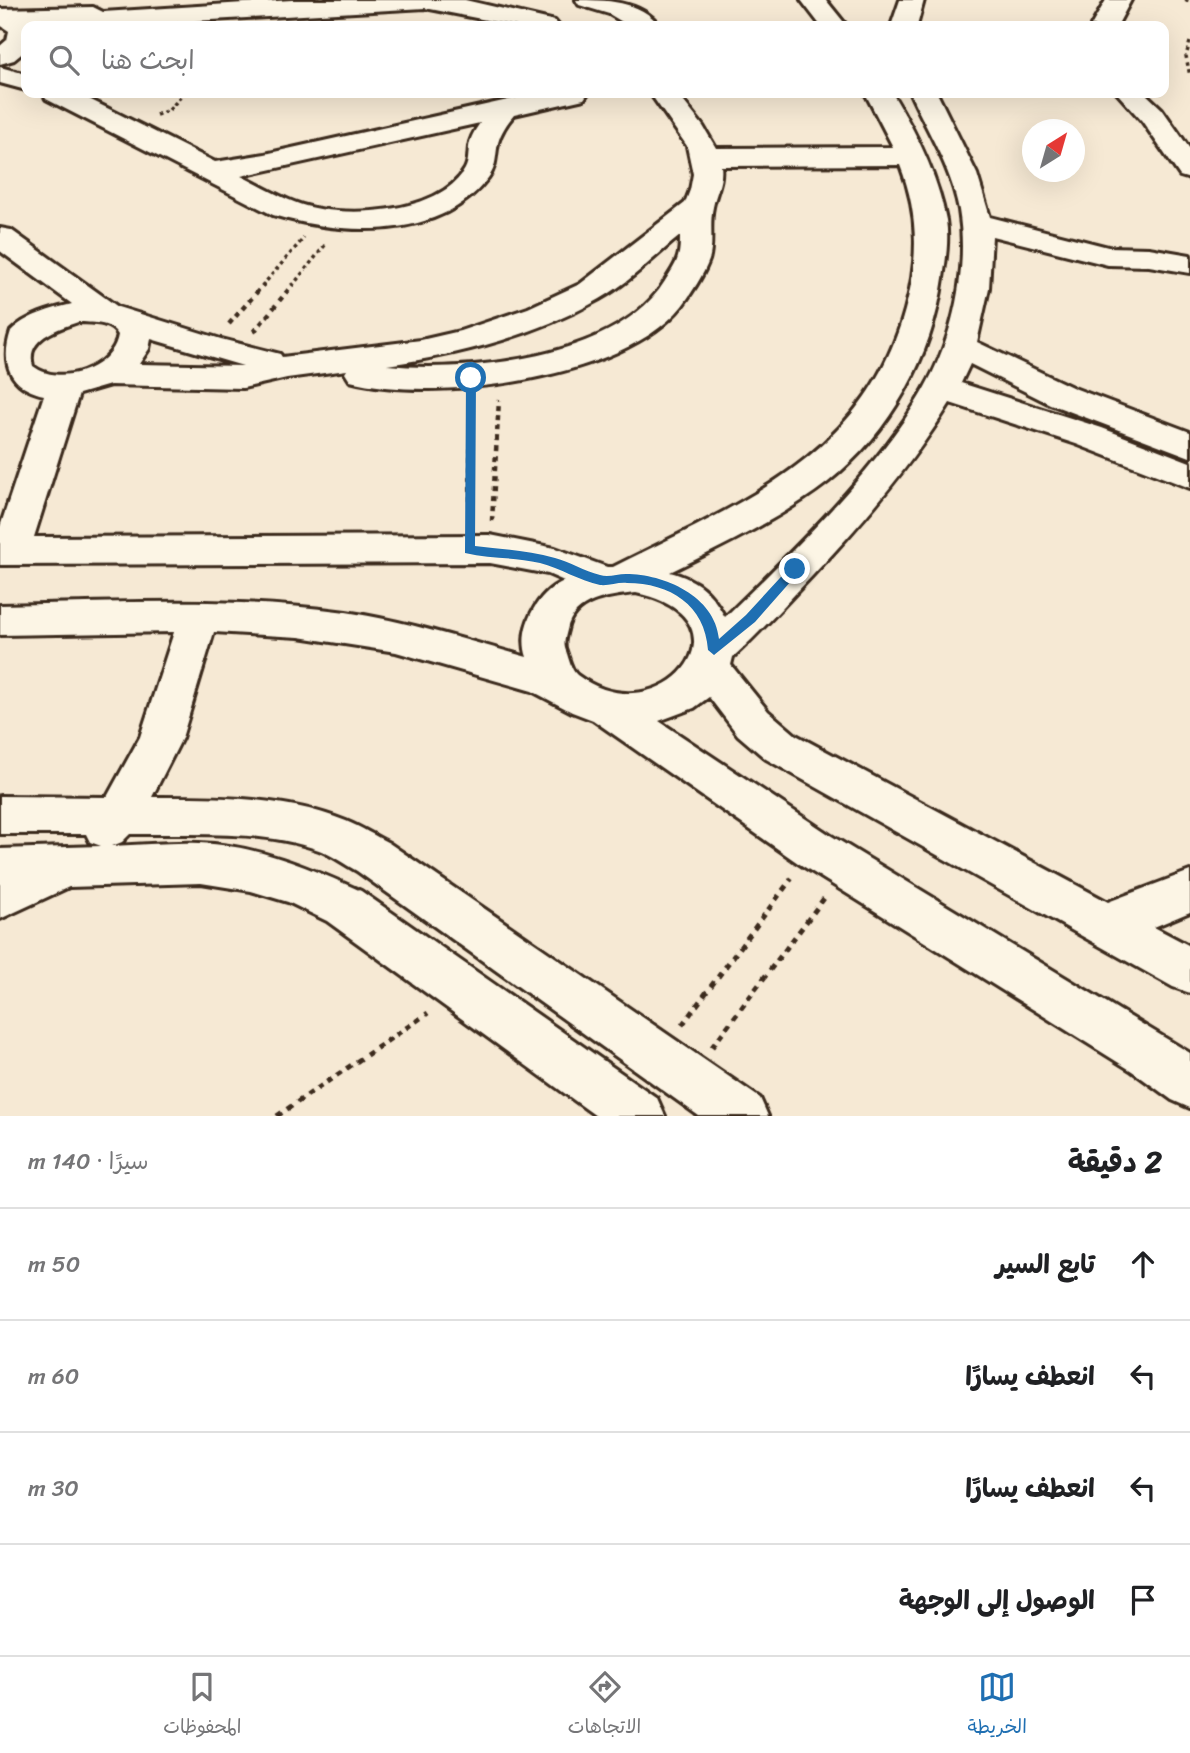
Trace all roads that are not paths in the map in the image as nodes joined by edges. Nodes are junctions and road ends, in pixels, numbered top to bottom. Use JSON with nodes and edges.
{"nodes":[{"id":1,"x":430,"y":0,"type":"edge"},
{"id":2,"x":546,"y":0,"type":"edge"},
{"id":3,"x":588,"y":0,"type":"edge"},
{"id":4,"x":813,"y":0,"type":"edge"},
{"id":5,"x":912,"y":0,"type":"edge"},
{"id":6,"x":1119,"y":0,"type":"edge"},
{"id":7,"x":2,"y":17,"type":"edge"},
{"id":8,"x":116,"y":18,"type":"junction"},
{"id":9,"x":97,"y":21,"type":"edge"},
{"id":10,"x":525,"y":21,"type":"edge"},
{"id":11,"x":535,"y":21,"type":"edge"},
{"id":12,"x":638,"y":21,"type":"edge"},
{"id":13,"x":830,"y":21,"type":"edge"},
{"id":14,"x":906,"y":21,"type":"edge"},
{"id":15,"x":1106,"y":21,"type":"edge"},
{"id":16,"x":21,"y":28,"type":"edge"},
{"id":17,"x":14,"y":48,"type":"edge"},
{"id":18,"x":21,"y":68,"type":"edge"},
{"id":19,"x":0,"y":75,"type":"edge"},
{"id":20,"x":21,"y":81,"type":"edge"},
{"id":21,"x":66,"y":98,"type":"edge"},
{"id":22,"x":552,"y":98,"type":"edge"},
{"id":23,"x":671,"y":98,"type":"edge"},
{"id":24,"x":882,"y":98,"type":"edge"},
{"id":25,"x":925,"y":98,"type":"edge"},
{"id":26,"x":1135,"y":98,"type":"edge"},
{"id":27,"x":504,"y":109,"type":"junction"},
{"id":28,"x":436,"y":124,"type":"junction"},
{"id":29,"x":483,"y":145,"type":"junction"},
{"id":30,"x":912,"y":156,"type":"junction"},
{"id":31,"x":706,"y":157,"type":"junction"},
{"id":32,"x":283,"y":159,"type":"junction"},
{"id":33,"x":1190,"y":170,"type":"edge"},
{"id":34,"x":210,"y":172,"type":"junction"},
{"id":35,"x":269,"y":202,"type":"junction"},
{"id":36,"x":698,"y":207,"type":"junction"},
{"id":37,"x":976,"y":223,"type":"junction"},
{"id":38,"x":0,"y":237,"type":"edge"},
{"id":39,"x":1108,"y":256,"type":"junction"},
{"id":40,"x":1185,"y":262,"type":"edge"},
{"id":41,"x":0,"y":269,"type":"edge"},
{"id":42,"x":1190,"y":289,"type":"edge"},
{"id":43,"x":591,"y":292,"type":"junction"},
{"id":44,"x":63,"y":315,"type":"junction"},
{"id":45,"x":113,"y":315,"type":"junction"},
{"id":46,"x":643,"y":322,"type":"junction"},
{"id":47,"x":512,"y":326,"type":"junction"},
{"id":48,"x":10,"y":344,"type":"edge"},
{"id":49,"x":959,"y":346,"type":"junction"},
{"id":50,"x":323,"y":363,"type":"junction"},
{"id":51,"x":544,"y":366,"type":"junction"},
{"id":52,"x":287,"y":367,"type":"junction"},
{"id":53,"x":109,"y":374,"type":"junction"},
{"id":54,"x":13,"y":376,"type":"edge"},
{"id":55,"x":64,"y":386,"type":"junction"},
{"id":56,"x":942,"y":389,"type":"junction"},
{"id":57,"x":1190,"y":445,"type":"edge"},
{"id":58,"x":1190,"y":476,"type":"edge"},
{"id":59,"x":6,"y":551,"type":"edge"},
{"id":60,"x":614,"y":580,"type":"junction"},
{"id":61,"x":198,"y":619,"type":"junction"},
{"id":62,"x":0,"y":620,"type":"edge"},
{"id":63,"x":712,"y":659,"type":"junction"},
{"id":64,"x":557,"y":682,"type":"junction"},
{"id":65,"x":605,"y":706,"type":"junction"},
{"id":66,"x":121,"y":814,"type":"junction"},
{"id":67,"x":0,"y":815,"type":"edge"},
{"id":68,"x":0,"y":869,"type":"edge"},
{"id":69,"x":61,"y":869,"type":"junction"},
{"id":70,"x":1190,"y":891,"type":"edge"},
{"id":71,"x":0,"y":899,"type":"edge"},
{"id":72,"x":1105,"y":925,"type":"junction"},
{"id":73,"x":1190,"y":971,"type":"edge"},
{"id":74,"x":1190,"y":1083,"type":"edge"},
{"id":75,"x":733,"y":1114,"type":"edge"},
{"id":76,"x":639,"y":1116,"type":"edge"}],
"edges":[{"from":1,"to":8,"type":"street"},
{"from":1,"to":10,"type":"street"},
{"from":2,"to":11,"type":"street"},
{"from":3,"to":12,"type":"street"},
{"from":4,"to":13,"type":"street"},
{"from":5,"to":14,"type":"street"},
{"from":6,"to":15,"type":"street"},
{"from":7,"to":8,"type":"street"},
{"from":7,"to":16,"type":"street"},
{"from":8,"to":9,"type":"street"},
{"from":17,"to":18,"type":"street"},
{"from":19,"to":20,"type":"street"},
{"from":21,"to":34,"type":"street"},
{"from":22,"to":27,"type":"street"},
{"from":23,"to":31,"type":"street"},
{"from":24,"to":30,"type":"street"},
{"from":25,"to":37,"type":"street"},
{"from":26,"to":33,"type":"street"},
{"from":27,"to":28,"type":"street"},
{"from":27,"to":29,"type":"street"},
{"from":28,"to":29,"type":"street"},
{"from":28,"to":32,"type":"street"},
{"from":29,"to":35,"type":"street"},
{"from":30,"to":31,"type":"street"},
{"from":30,"to":60,"type":"street"},
{"from":31,"to":36,"type":"street"},
{"from":32,"to":34,"type":"street"},
{"from":32,"to":35,"type":"street"},
{"from":34,"to":35,"type":"street"},
{"from":36,"to":43,"type":"street"},
{"from":36,"to":46,"type":"street"},
{"from":37,"to":39,"type":"street"},
{"from":37,"to":49,"type":"street"},
{"from":38,"to":45,"type":"street"},
{"from":39,"to":40,"type":"street"},
{"from":39,"to":42,"type":"street"},
{"from":40,"to":42,"type":"street"},
{"from":41,"to":44,"type":"street"},
{"from":43,"to":46,"type":"street"},
{"from":43,"to":47,"type":"street"},
{"from":44,"to":45,"type":"street"},
{"from":44,"to":48,"type":"street"},
{"from":45,"to":52,"type":"street"},
{"from":45,"to":53,"type":"street"},
{"from":46,"to":51,"type":"street"},
{"from":47,"to":50,"type":"street"},
{"from":47,"to":51,"type":"street"},
{"from":48,"to":54,"type":"street"},
{"from":49,"to":56,"type":"street"},
{"from":49,"to":57,"type":"street"},
{"from":50,"to":51,"type":"street"},
{"from":50,"to":52,"type":"street"},
{"from":52,"to":53,"type":"street"},
{"from":53,"to":55,"type":"street"},
{"from":54,"to":55,"type":"street"},
{"from":55,"to":59,"type":"street"},
{"from":56,"to":58,"type":"street"},
{"from":56,"to":63,"type":"street"},
{"from":59,"to":60,"type":"street"},
{"from":60,"to":63,"type":"street"},
{"from":60,"to":64,"type":"street"},
{"from":61,"to":62,"type":"street"},
{"from":61,"to":64,"type":"street"},
{"from":61,"to":66,"type":"street"},
{"from":63,"to":65,"type":"street"},
{"from":63,"to":72,"type":"street"},
{"from":64,"to":65,"type":"street"},
{"from":65,"to":74,"type":"street"},
{"from":66,"to":67,"type":"street"},
{"from":66,"to":69,"type":"street"},
{"from":66,"to":75,"type":"street"},
{"from":68,"to":69,"type":"street"},
{"from":69,"to":71,"type":"street"},
{"from":69,"to":76,"type":"street"},
{"from":70,"to":72,"type":"street"},
{"from":72,"to":73,"type":"street"}]}
